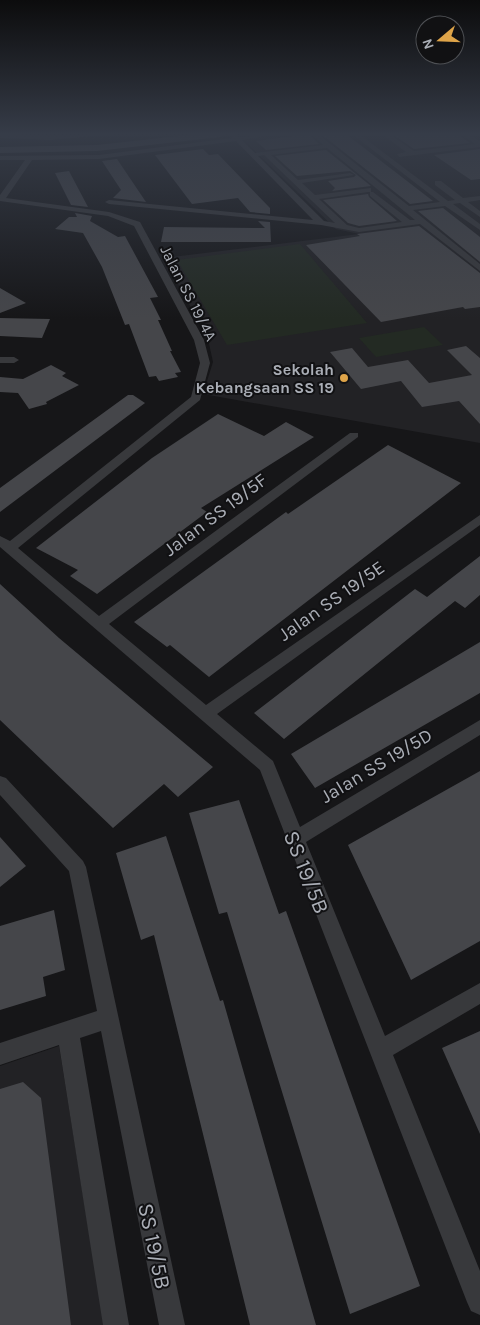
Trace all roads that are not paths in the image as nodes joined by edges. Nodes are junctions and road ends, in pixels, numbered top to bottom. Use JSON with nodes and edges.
{"nodes":[{"id":1,"x":294,"y":196,"type":"edge"},
{"id":2,"x":310,"y":196,"type":"edge"},
{"id":3,"x":327,"y":196,"type":"edge"},
{"id":4,"x":375,"y":196,"type":"edge"},
{"id":5,"x":390,"y":196,"type":"edge"},
{"id":6,"x":437,"y":196,"type":"edge"},
{"id":7,"x":455,"y":196,"type":"edge"},
{"id":8,"x":312,"y":198,"type":"junction"},
{"id":9,"x":0,"y":199,"type":"edge"},
{"id":10,"x":478,"y":200,"type":"edge"},
{"id":11,"x":462,"y":201,"type":"junction"},
{"id":12,"x":110,"y":202,"type":"dead end"},
{"id":13,"x":447,"y":203,"type":"junction"},
{"id":14,"x":148,"y":207,"type":"junction"},
{"id":15,"x":407,"y":209,"type":"junction"},
{"id":16,"x":109,"y":214,"type":"junction"},
{"id":17,"x":480,"y":214,"type":"edge"},
{"id":18,"x":423,"y":221,"type":"junction"},
{"id":19,"x":321,"y":223,"type":"junction"},
{"id":20,"x":408,"y":224,"type":"junction"},
{"id":21,"x":344,"y":228,"type":"junction"},
{"id":22,"x":480,"y":228,"type":"edge"},
{"id":23,"x":480,"y":268,"type":"edge"},
{"id":24,"x":0,"y":360,"type":"edge"},
{"id":25,"x":14,"y":360,"type":"dead end"},
{"id":26,"x":354,"y":435,"type":"dead end"},
{"id":27,"x":480,"y":519,"type":"edge"},
{"id":28,"x":5,"y":544,"type":"edge"},
{"id":29,"x":99,"y":624,"type":"junction"},
{"id":30,"x":205,"y":714,"type":"junction"},
{"id":31,"x":480,"y":727,"type":"edge"},
{"id":32,"x":0,"y":783,"type":"edge"},
{"id":33,"x":294,"y":840,"type":"junction"},
{"id":34,"x":480,"y":993,"type":"edge"},
{"id":35,"x":108,"y":1018,"type":"junction"},
{"id":36,"x":68,"y":1032,"type":"junction"},
{"id":37,"x":379,"y":1051,"type":"junction"},
{"id":38,"x":0,"y":1054,"type":"edge"},
{"id":39,"x":480,"y":1302,"type":"edge"},
{"id":40,"x":116,"y":1325,"type":"edge"},
{"id":41,"x":172,"y":1325,"type":"edge"}],
"edges":[{"from":1,"to":19,"type":"street"},
{"from":2,"to":8,"type":"street"},
{"from":3,"to":8,"type":"street"},
{"from":4,"to":20,"type":"street"},
{"from":5,"to":15,"type":"street"},
{"from":6,"to":13,"type":"street"},
{"from":7,"to":11,"type":"street"},
{"from":8,"to":21,"type":"street"},
{"from":9,"to":16,"type":"street","name":"Jalan SS 19/4A"},
{"from":10,"to":11,"type":"street"},
{"from":11,"to":13,"type":"street"},
{"from":11,"to":17,"type":"street"},
{"from":12,"to":14,"type":"street"},
{"from":13,"to":15,"type":"street"},
{"from":13,"to":22,"type":"street"},
{"from":14,"to":16,"type":"street"},
{"from":14,"to":19,"type":"street"},
{"from":15,"to":18,"type":"street"},
{"from":16,"to":28,"type":"street","name":"Jalan SS 19/4A"},
{"from":18,"to":20,"type":"street"},
{"from":18,"to":23,"type":"street"},
{"from":19,"to":21,"type":"street"},
{"from":20,"to":21,"type":"street"},
{"from":24,"to":25,"type":"street"},
{"from":26,"to":29,"type":"street","name":"Jalan SS 19/5F"},
{"from":27,"to":30,"type":"street","name":"Jalan SS 19/5E"},
{"from":28,"to":29,"type":"street","name":"SS 19/5B"},
{"from":29,"to":30,"type":"street","name":"SS 19/5B"},
{"from":30,"to":33,"type":"street","name":"SS 19/5B"},
{"from":31,"to":33,"type":"street","name":"Jalan SS 19/5D"},
{"from":32,"to":35,"type":"street","name":"SS 19/5B"},
{"from":33,"to":37,"type":"street","name":"SS 19/5B"},
{"from":34,"to":37,"type":"street"},
{"from":35,"to":36,"type":"street"},
{"from":35,"to":41,"type":"street","name":"SS 19/5B"},
{"from":36,"to":38,"type":"street"},
{"from":36,"to":40,"type":"street"},
{"from":37,"to":39,"type":"street","name":"SS 19/5B"}]}
